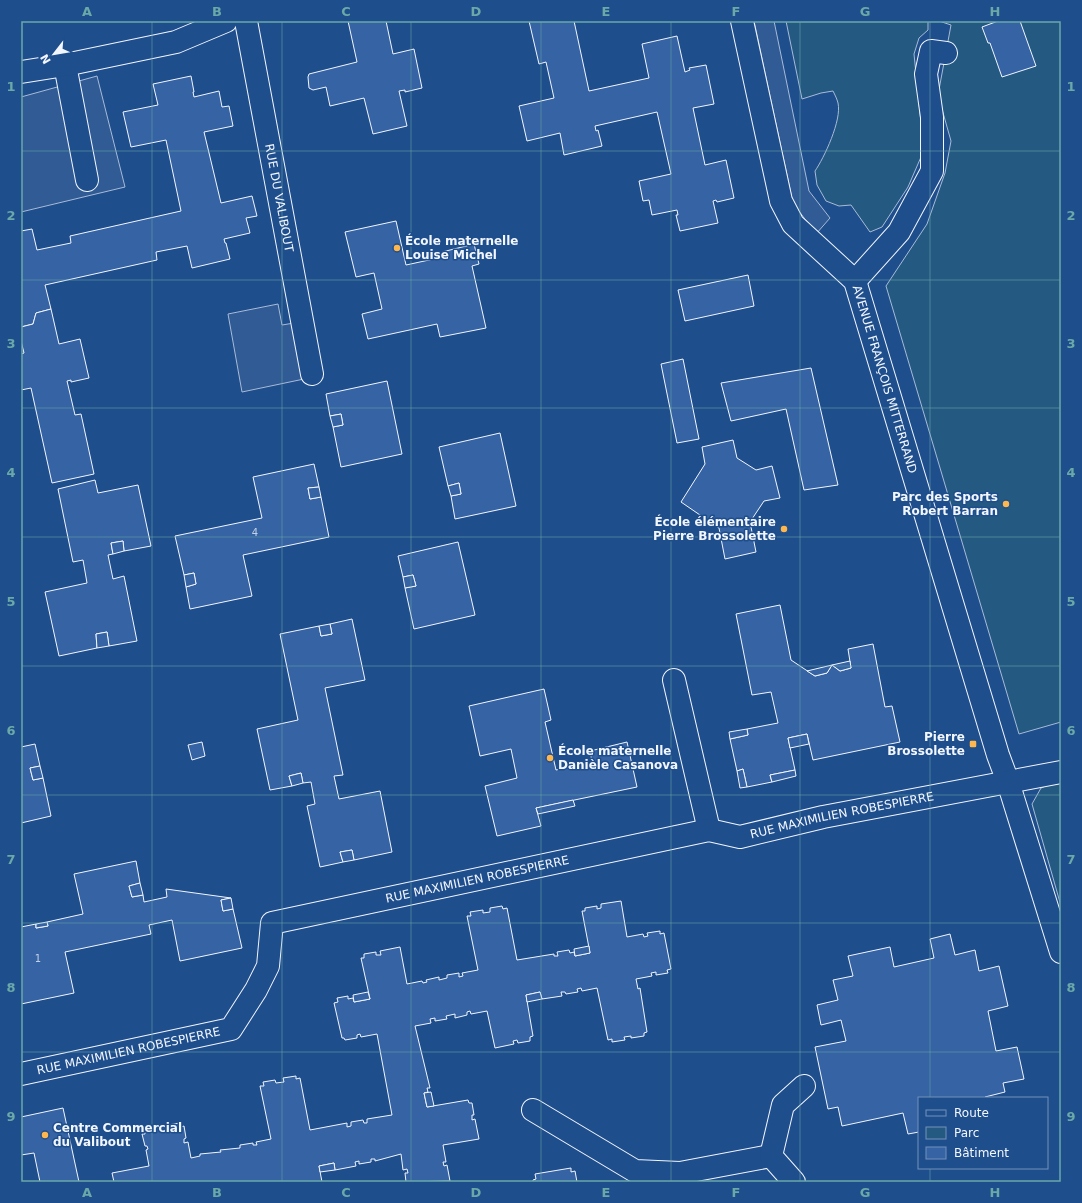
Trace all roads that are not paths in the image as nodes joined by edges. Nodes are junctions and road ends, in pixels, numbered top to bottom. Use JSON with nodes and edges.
{"nodes":[{"id":1,"x":226,"y":21,"type":"edge"},
{"id":2,"x":246,"y":21,"type":"edge"},
{"id":3,"x":742,"y":21,"type":"edge"},
{"id":4,"x":946,"y":53,"type":"dead end"},
{"id":5,"x":66,"y":65,"type":"junction"},
{"id":6,"x":21,"y":72,"type":"edge"},
{"id":7,"x":87,"y":180,"type":"dead end"},
{"id":8,"x":855,"y":281,"type":"junction"},
{"id":9,"x":312,"y":374,"type":"dead end"},
{"id":10,"x":674,"y":680,"type":"dead end"},
{"id":11,"x":1061,"y":772,"type":"edge"},
{"id":12,"x":1008,"y":782,"type":"junction"},
{"id":13,"x":709,"y":830,"type":"junction"},
{"id":14,"x":1061,"y":952,"type":"edge"},
{"id":15,"x":21,"y":1074,"type":"edge"},
{"id":16,"x":804,"y":1086,"type":"dead end"},
{"id":17,"x":533,"y":1110,"type":"dead end"},
{"id":18,"x":771,"y":1156,"type":"junction"},
{"id":19,"x":794,"y":1182,"type":"edge"}],
"edges":[{"from":1,"to":5,"type":"street"},
{"from":2,"to":9,"type":"street","name":"RUE DU VALIBOUT"},
{"from":3,"to":8,"type":"street","name":"AVENUE FRANÇOIS MITTERRAND"},
{"from":4,"to":8,"type":"street"},
{"from":5,"to":6,"type":"street"},
{"from":5,"to":7,"type":"street"},
{"from":8,"to":12,"type":"street","name":"AVENUE FRANÇOIS MITTERRAND"},
{"from":10,"to":13,"type":"street"},
{"from":11,"to":12,"type":"street"},
{"from":12,"to":13,"type":"street","name":"RUE MAXIMILIEN ROBESPIERRE"},
{"from":12,"to":14,"type":"street","name":"AVENUE FRANÇOIS MITTERRAND"},
{"from":13,"to":15,"type":"street","name":"RUE MAXIMILIEN ROBESPIERRE"},
{"from":16,"to":18,"type":"street"},
{"from":17,"to":18,"type":"street"},
{"from":18,"to":19,"type":"street"}]}
